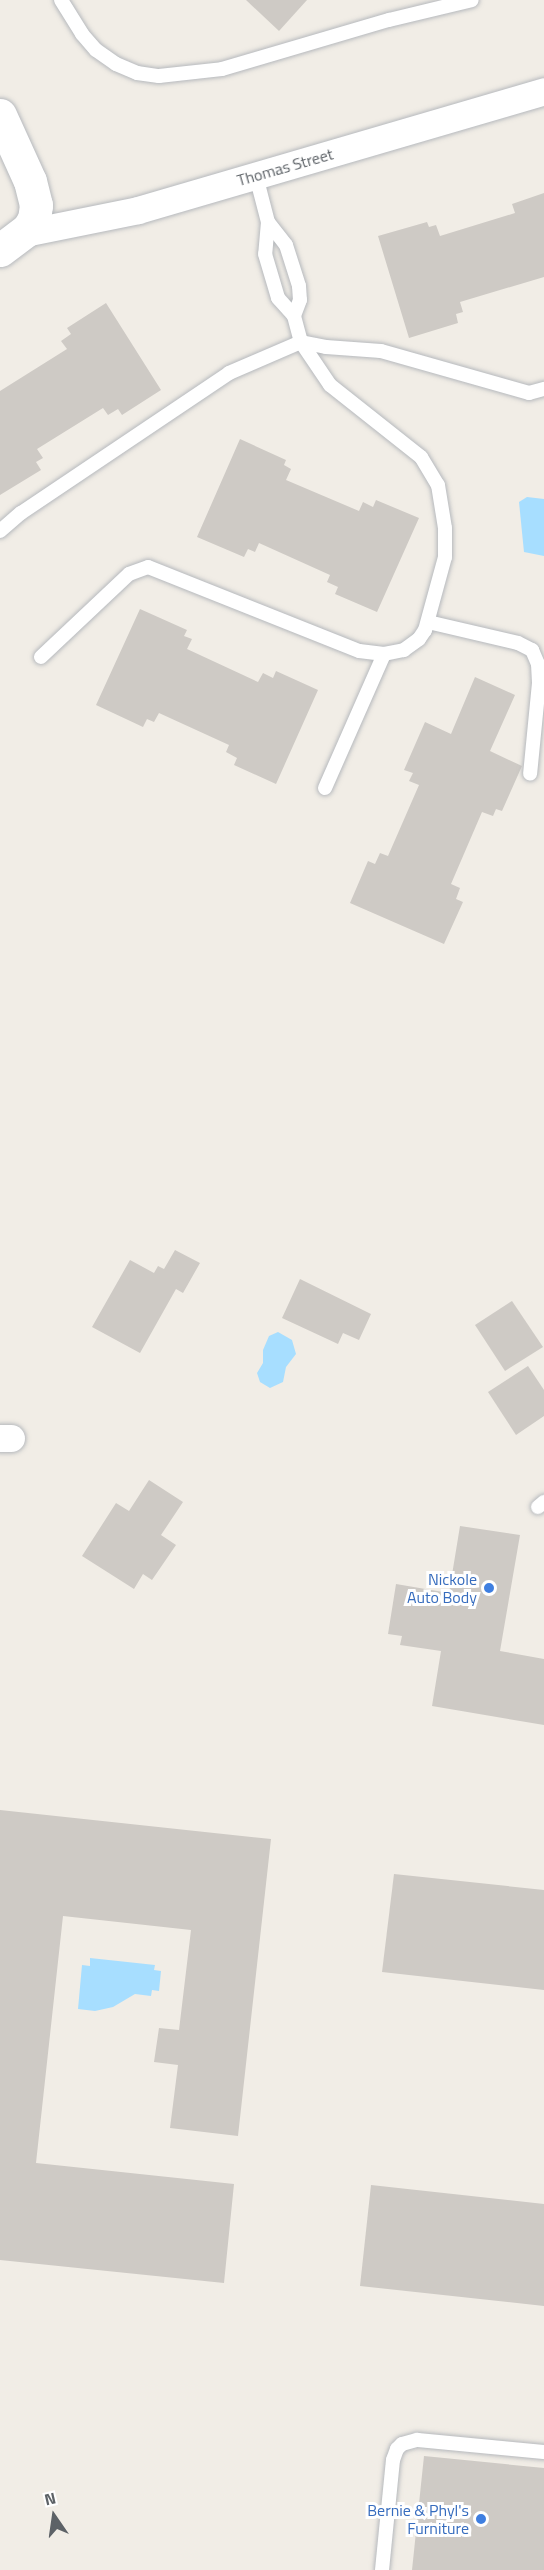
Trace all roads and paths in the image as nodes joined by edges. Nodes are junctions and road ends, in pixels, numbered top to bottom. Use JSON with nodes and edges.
{"nodes":[{"id":1,"x":61,"y":0,"type":"edge"},
{"id":2,"x":472,"y":0,"type":"edge"},
{"id":3,"x":544,"y":91,"type":"edge"},
{"id":4,"x":0,"y":115,"type":"edge"},
{"id":5,"x":256,"y":176,"type":"junction"},
{"id":6,"x":268,"y":222,"type":"junction"},
{"id":7,"x":12,"y":242,"type":"edge"},
{"id":8,"x":294,"y":315,"type":"junction"},
{"id":9,"x":301,"y":342,"type":"junction"},
{"id":10,"x":544,"y":389,"type":"edge"},
{"id":11,"x":0,"y":531,"type":"edge"},
{"id":12,"x":428,"y":622,"type":"junction"},
{"id":13,"x":384,"y":654,"type":"junction"},
{"id":14,"x":41,"y":657,"type":"dead end"},
{"id":15,"x":531,"y":774,"type":"dead end"},
{"id":16,"x":325,"y":788,"type":"dead end"},
{"id":17,"x":544,"y":2452,"type":"edge"},
{"id":18,"x":382,"y":2570,"type":"edge"}],
"edges":[{"from":1,"to":2,"type":"lane"},
{"from":3,"to":5,"type":"street","name":"Thomas Street"},
{"from":4,"to":7,"type":"street"},
{"from":5,"to":6,"type":"lane"},
{"from":5,"to":7,"type":"street","name":"Thomas Street"},
{"from":6,"to":8,"type":"lane"},
{"from":6,"to":8,"type":"lane"},
{"from":8,"to":9,"type":"lane"},
{"from":9,"to":10,"type":"lane"},
{"from":9,"to":11,"type":"lane"},
{"from":9,"to":12,"type":"lane"},
{"from":12,"to":13,"type":"lane"},
{"from":12,"to":15,"type":"lane"},
{"from":13,"to":14,"type":"lane"},
{"from":13,"to":16,"type":"lane"},
{"from":17,"to":18,"type":"lane"}]}
